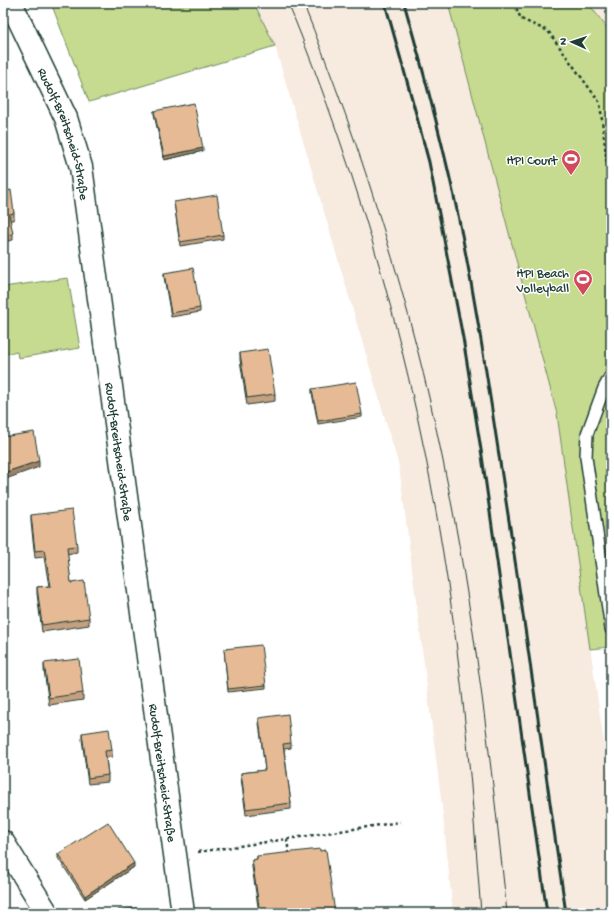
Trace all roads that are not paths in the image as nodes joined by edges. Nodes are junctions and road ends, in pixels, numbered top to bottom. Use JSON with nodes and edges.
{"nodes":[{"id":1,"x":11,"y":3,"type":"edge"},
{"id":2,"x":611,"y":375,"type":"edge"},
{"id":3,"x":611,"y":629,"type":"edge"},
{"id":4,"x":3,"y":842,"type":"edge"},
{"id":5,"x":47,"y":913,"type":"edge"},
{"id":6,"x":183,"y":913,"type":"edge"}],
"edges":[{"from":1,"to":6,"type":"street","name":"Rudolf-Breitscheid-Straße"},
{"from":2,"to":3,"type":"lane"},
{"from":4,"to":5,"type":"street"}]}
